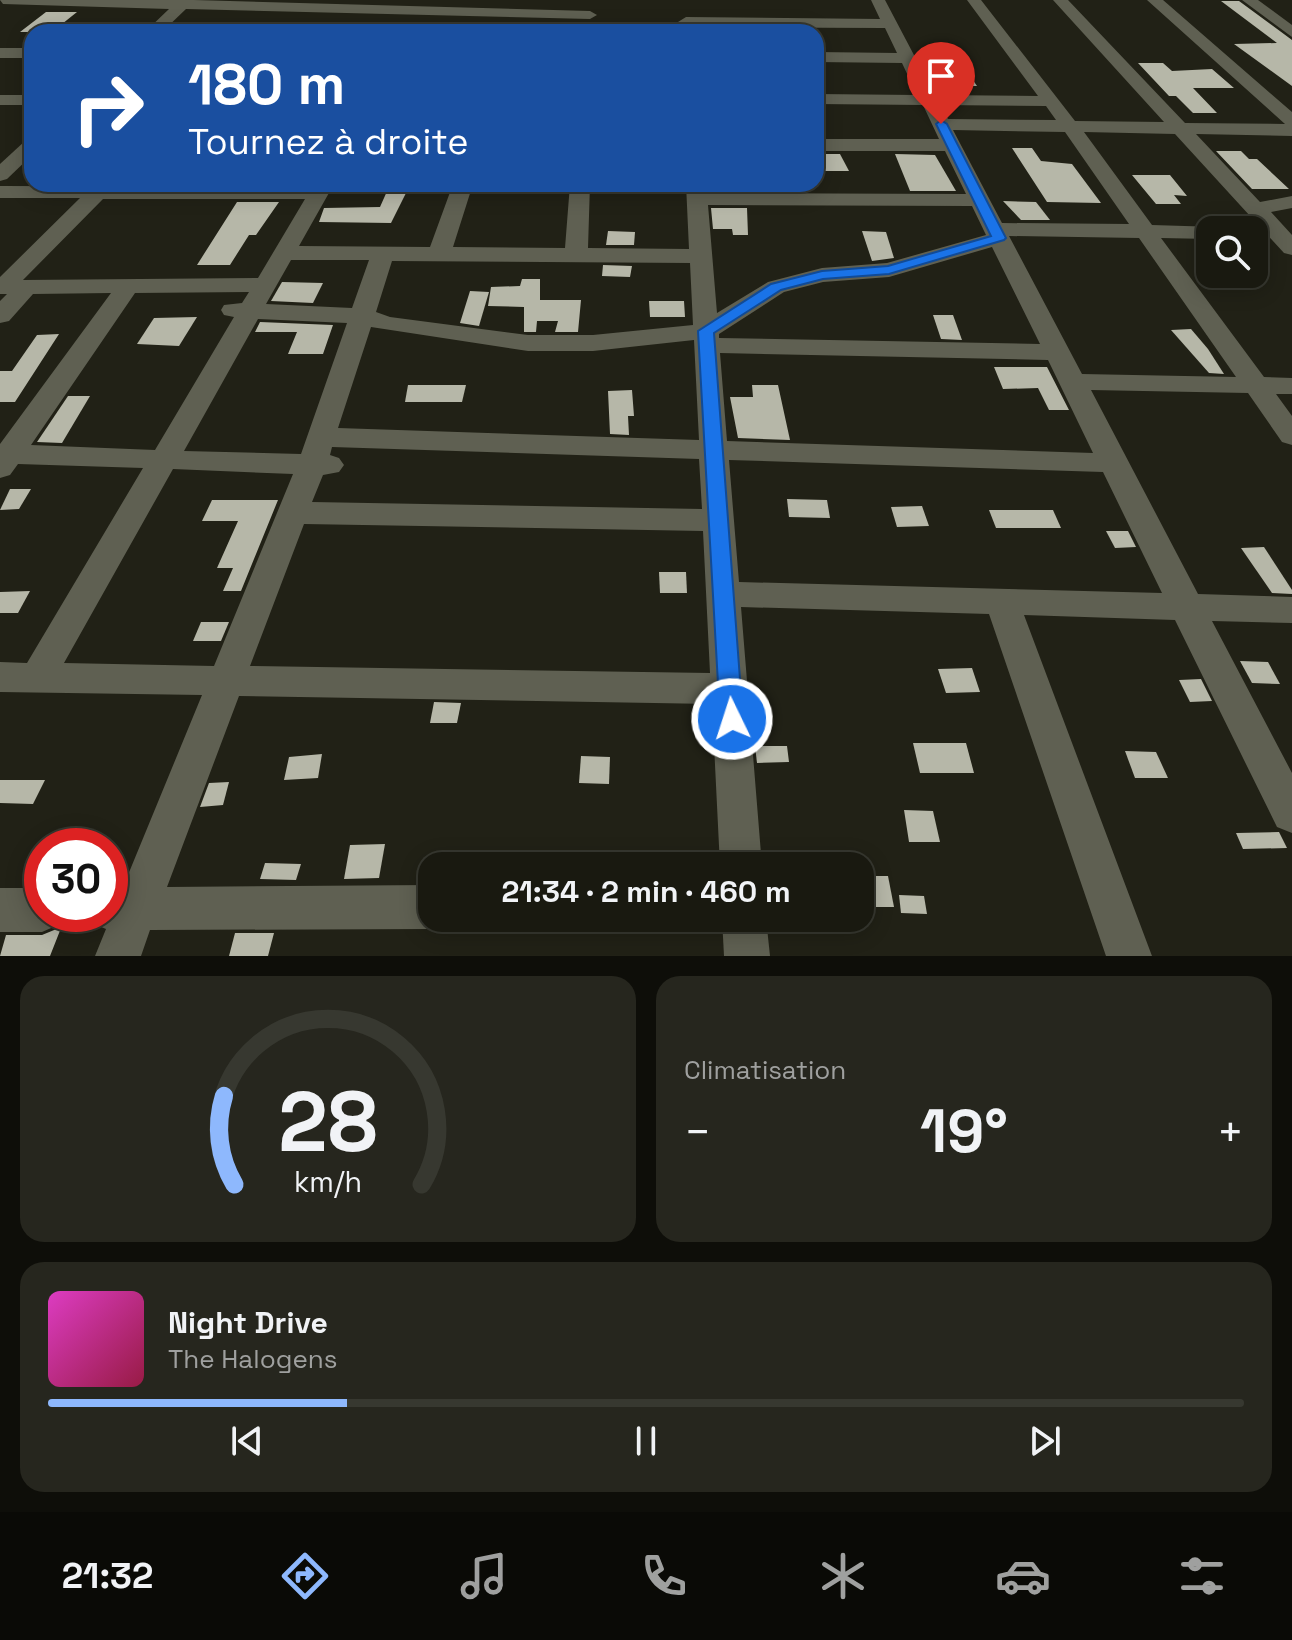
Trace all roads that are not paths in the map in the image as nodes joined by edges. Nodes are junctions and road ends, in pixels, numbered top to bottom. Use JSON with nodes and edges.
{"nodes":[{"id":1,"x":3,"y":0,"type":"edge"},
{"id":2,"x":974,"y":0,"type":"edge"},
{"id":3,"x":1060,"y":0,"type":"edge"},
{"id":4,"x":1154,"y":0,"type":"edge"},
{"id":5,"x":1249,"y":0,"type":"edge"},
{"id":6,"x":185,"y":2,"type":"edge"},
{"id":7,"x":590,"y":8,"type":"edge"},
{"id":8,"x":310,"y":9,"type":"edge"},
{"id":9,"x":884,"y":12,"type":"edge"},
{"id":10,"x":514,"y":13,"type":"junction"},
{"id":11,"x":686,"y":22,"type":"edge"},
{"id":12,"x":162,"y":24,"type":"edge"},
{"id":13,"x":511,"y":24,"type":"edge"},
{"id":14,"x":1292,"y":32,"type":"edge"},
{"id":15,"x":0,"y":53,"type":"edge"},
{"id":16,"x":24,"y":53,"type":"edge"},
{"id":17,"x":824,"y":57,"type":"edge"},
{"id":18,"x":907,"y":58,"type":"junction"},
{"id":19,"x":0,"y":100,"type":"edge"},
{"id":20,"x":24,"y":100,"type":"edge"},
{"id":21,"x":824,"y":101,"type":"edge"},
{"id":22,"x":1050,"y":101,"type":"junction"},
{"id":23,"x":1292,"y":121,"type":"edge"},
{"id":24,"x":941,"y":123,"type":"junction"},
{"id":25,"x":1070,"y":126,"type":"junction"},
{"id":26,"x":1179,"y":128,"type":"junction"},
{"id":27,"x":1292,"y":130,"type":"edge"},
{"id":28,"x":824,"y":144,"type":"edge"},
{"id":29,"x":24,"y":152,"type":"edge"},
{"id":30,"x":0,"y":175,"type":"edge"},
{"id":31,"x":24,"y":191,"type":"edge"},
{"id":32,"x":0,"y":192,"type":"edge"},
{"id":33,"x":98,"y":192,"type":"edge"},
{"id":34,"x":320,"y":192,"type":"edge"},
{"id":35,"x":460,"y":192,"type":"edge"},
{"id":36,"x":580,"y":192,"type":"edge"},
{"id":37,"x":697,"y":192,"type":"edge"},
{"id":38,"x":980,"y":200,"type":"junction"},
{"id":39,"x":1292,"y":202,"type":"edge"},
{"id":40,"x":1255,"y":209,"type":"junction"},
{"id":41,"x":1145,"y":231,"type":"junction"},
{"id":42,"x":1196,"y":232,"type":"edge"},
{"id":43,"x":997,"y":233,"type":"junction"},
{"id":44,"x":1287,"y":238,"type":"edge"},
{"id":45,"x":284,"y":253,"type":"junction"},
{"id":46,"x":383,"y":254,"type":"junction"},
{"id":47,"x":439,"y":255,"type":"junction"},
{"id":48,"x":701,"y":256,"type":"junction"},
{"id":49,"x":576,"y":257,"type":"junction"},
{"id":50,"x":265,"y":285,"type":"junction"},
{"id":51,"x":128,"y":286,"type":"junction"},
{"id":52,"x":9,"y":287,"type":"edge"},
{"id":53,"x":242,"y":310,"type":"junction"},
{"id":54,"x":0,"y":316,"type":"edge"},
{"id":55,"x":363,"y":316,"type":"junction"},
{"id":56,"x":706,"y":338,"type":"junction"},
{"id":57,"x":1057,"y":352,"type":"junction"},
{"id":58,"x":1073,"y":382,"type":"junction"},
{"id":59,"x":1256,"y":386,"type":"junction"},
{"id":60,"x":1292,"y":386,"type":"edge"},
{"id":61,"x":1292,"y":436,"type":"edge"},
{"id":62,"x":714,"y":450,"type":"junction"},
{"id":63,"x":321,"y":455,"type":"junction"},
{"id":64,"x":3,"y":459,"type":"edge"},
{"id":65,"x":164,"y":459,"type":"junction"},
{"id":66,"x":1113,"y":463,"type":"junction"},
{"id":67,"x":293,"y":513,"type":"junction"},
{"id":68,"x":718,"y":520,"type":"junction"},
{"id":69,"x":724,"y":594,"type":"junction"},
{"id":70,"x":1002,"y":602,"type":"junction"},
{"id":71,"x":1186,"y":606,"type":"junction"},
{"id":72,"x":1292,"y":610,"type":"edge"},
{"id":73,"x":0,"y":677,"type":"edge"},
{"id":74,"x":37,"y":678,"type":"junction"},
{"id":75,"x":227,"y":681,"type":"junction"},
{"id":76,"x":730,"y":689,"type":"junction"},
{"id":77,"x":1292,"y":814,"type":"edge"},
{"id":78,"x":740,"y":852,"type":"edge"},
{"id":79,"x":128,"y":898,"type":"edge"},
{"id":80,"x":418,"y":907,"type":"edge"},
{"id":81,"x":128,"y":909,"type":"edge"},
{"id":82,"x":0,"y":910,"type":"edge"},
{"id":83,"x":24,"y":910,"type":"edge"},
{"id":84,"x":121,"y":932,"type":"edge"},
{"id":85,"x":745,"y":932,"type":"edge"},
{"id":86,"x":118,"y":956,"type":"edge"},
{"id":87,"x":747,"y":956,"type":"edge"},
{"id":88,"x":1129,"y":956,"type":"edge"}],
"edges":[{"from":1,"to":6,"type":"street"},
{"from":2,"to":22,"type":"street"},
{"from":3,"to":26,"type":"street"},
{"from":4,"to":23,"type":"street"},
{"from":5,"to":14,"type":"street"},
{"from":6,"to":8,"type":"street"},
{"from":6,"to":12,"type":"street"},
{"from":7,"to":10,"type":"street"},
{"from":8,"to":10,"type":"street"},
{"from":9,"to":11,"type":"street"},
{"from":9,"to":18,"type":"street"},
{"from":10,"to":13,"type":"street"},
{"from":15,"to":16,"type":"street"},
{"from":17,"to":18,"type":"street"},
{"from":18,"to":24,"type":"street"},
{"from":19,"to":20,"type":"street"},
{"from":21,"to":24,"type":"street"},
{"from":22,"to":24,"type":"street"},
{"from":22,"to":25,"type":"street"},
{"from":24,"to":25,"type":"street"},
{"from":24,"to":28,"type":"street"},
{"from":24,"to":38,"type":"street"},
{"from":25,"to":26,"type":"street"},
{"from":25,"to":41,"type":"street"},
{"from":26,"to":27,"type":"street"},
{"from":26,"to":40,"type":"street"},
{"from":29,"to":30,"type":"street"},
{"from":31,"to":32,"type":"street"},
{"from":33,"to":52,"type":"street"},
{"from":34,"to":45,"type":"street"},
{"from":35,"to":47,"type":"street"},
{"from":36,"to":49,"type":"street"},
{"from":37,"to":38,"type":"street"},
{"from":37,"to":48,"type":"street"},
{"from":38,"to":43,"type":"street"},
{"from":39,"to":40,"type":"street"},
{"from":40,"to":44,"type":"street"},
{"from":41,"to":42,"type":"street"},
{"from":41,"to":43,"type":"street"},
{"from":41,"to":59,"type":"street"},
{"from":43,"to":56,"type":"street"},
{"from":43,"to":57,"type":"street"},
{"from":45,"to":46,"type":"street"},
{"from":45,"to":50,"type":"street"},
{"from":46,"to":47,"type":"street"},
{"from":46,"to":55,"type":"street"},
{"from":47,"to":49,"type":"street"},
{"from":48,"to":49,"type":"street"},
{"from":48,"to":56,"type":"street"},
{"from":50,"to":51,"type":"street"},
{"from":50,"to":53,"type":"street"},
{"from":51,"to":52,"type":"street"},
{"from":51,"to":64,"type":"street"},
{"from":52,"to":54,"type":"street"},
{"from":53,"to":55,"type":"street"},
{"from":53,"to":65,"type":"street"},
{"from":55,"to":56,"type":"street"},
{"from":55,"to":63,"type":"street"},
{"from":56,"to":57,"type":"street"},
{"from":56,"to":62,"type":"street"},
{"from":57,"to":58,"type":"street"},
{"from":58,"to":59,"type":"street"},
{"from":58,"to":66,"type":"street"},
{"from":59,"to":60,"type":"street"},
{"from":59,"to":61,"type":"street"},
{"from":62,"to":63,"type":"street"},
{"from":62,"to":66,"type":"street"},
{"from":62,"to":68,"type":"street"},
{"from":63,"to":65,"type":"street"},
{"from":63,"to":67,"type":"street"},
{"from":64,"to":65,"type":"street"},
{"from":65,"to":74,"type":"street"},
{"from":66,"to":71,"type":"street"},
{"from":67,"to":68,"type":"street"},
{"from":67,"to":75,"type":"street"},
{"from":68,"to":69,"type":"street"},
{"from":69,"to":70,"type":"street"},
{"from":69,"to":76,"type":"street"},
{"from":70,"to":71,"type":"street"},
{"from":70,"to":88,"type":"street"},
{"from":71,"to":72,"type":"street"},
{"from":71,"to":77,"type":"street"},
{"from":73,"to":74,"type":"street"},
{"from":74,"to":75,"type":"street"},
{"from":75,"to":76,"type":"street"},
{"from":75,"to":79,"type":"street"},
{"from":76,"to":78,"type":"street"},
{"from":80,"to":81,"type":"street"},
{"from":82,"to":83,"type":"street"},
{"from":84,"to":86,"type":"street"},
{"from":85,"to":87,"type":"street"}]}
